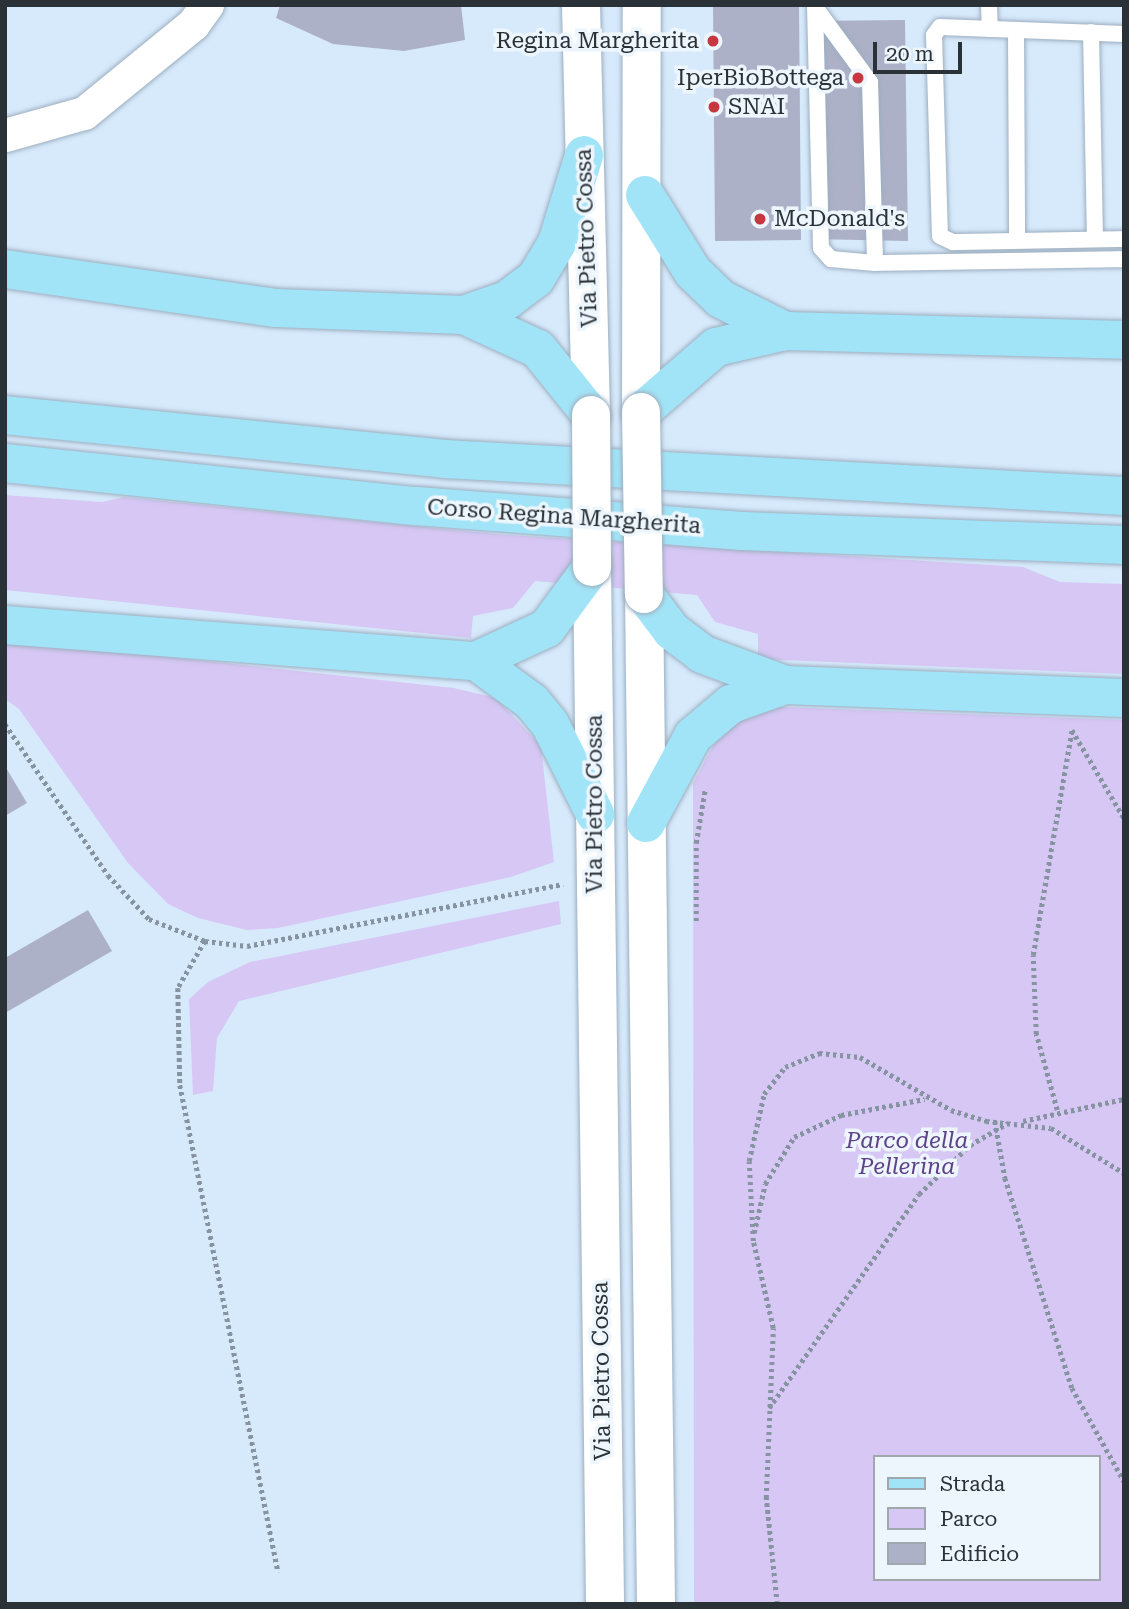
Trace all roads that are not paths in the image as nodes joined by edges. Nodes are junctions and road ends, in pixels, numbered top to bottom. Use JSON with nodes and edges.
{"nodes":[{"id":1,"x":207,"y":5,"type":"edge"},
{"id":2,"x":581,"y":5,"type":"edge"},
{"id":3,"x":642,"y":5,"type":"edge"},
{"id":4,"x":989,"y":5,"type":"edge"},
{"id":5,"x":816,"y":6,"type":"edge"},
{"id":6,"x":990,"y":29,"type":"junction"},
{"id":7,"x":1016,"y":30,"type":"junction"},
{"id":8,"x":1091,"y":32,"type":"junction"},
{"id":9,"x":1124,"y":34,"type":"edge"},
{"id":10,"x":5,"y":135,"type":"edge"},
{"id":11,"x":584,"y":155,"type":"junction"},
{"id":12,"x":645,"y":195,"type":"junction"},
{"id":13,"x":1095,"y":239,"type":"junction"},
{"id":14,"x":1124,"y":239,"type":"edge"},
{"id":15,"x":1017,"y":240,"type":"junction"},
{"id":16,"x":1124,"y":259,"type":"edge"},
{"id":17,"x":875,"y":263,"type":"junction"},
{"id":18,"x":5,"y":269,"type":"edge"},
{"id":19,"x":44,"y":277,"type":"junction"},
{"id":20,"x":5,"y":283,"type":"edge"},
{"id":21,"x":464,"y":315,"type":"junction"},
{"id":22,"x":785,"y":331,"type":"junction"},
{"id":23,"x":1124,"y":340,"type":"edge"},
{"id":24,"x":641,"y":412,"type":"junction"},
{"id":25,"x":12,"y":414,"type":"edge"},
{"id":26,"x":591,"y":415,"type":"junction"},
{"id":27,"x":14,"y":467,"type":"edge"},
{"id":28,"x":1124,"y":496,"type":"edge"},
{"id":29,"x":1124,"y":545,"type":"edge"},
{"id":30,"x":592,"y":567,"type":"junction"},
{"id":31,"x":644,"y":594,"type":"junction"},
{"id":32,"x":5,"y":625,"type":"edge"},
{"id":33,"x":476,"y":661,"type":"junction"},
{"id":34,"x":785,"y":685,"type":"junction"},
{"id":35,"x":1124,"y":698,"type":"edge"},
{"id":36,"x":595,"y":814,"type":"junction"},
{"id":37,"x":646,"y":823,"type":"junction"},
{"id":38,"x":605,"y":1604,"type":"edge"},
{"id":39,"x":656,"y":1604,"type":"edge"}],
"edges":[{"from":1,"to":10,"type":"street"},
{"from":2,"to":11,"type":"main road","name":"Via Pietro Cossa"},
{"from":3,"to":12,"type":"main road"},
{"from":4,"to":6,"type":"lane"},
{"from":5,"to":17,"type":"lane"},
{"from":5,"to":17,"type":"lane"},
{"from":6,"to":7,"type":"lane"},
{"from":6,"to":15,"type":"lane"},
{"from":7,"to":8,"type":"lane"},
{"from":7,"to":15,"type":"lane"},
{"from":8,"to":9,"type":"lane"},
{"from":8,"to":13,"type":"lane"},
{"from":11,"to":21,"type":"main road"},
{"from":11,"to":26,"type":"main road","name":"Via Pietro Cossa"},
{"from":12,"to":22,"type":"main road"},
{"from":12,"to":24,"type":"main road"},
{"from":13,"to":14,"type":"lane"},
{"from":13,"to":15,"type":"lane"},
{"from":16,"to":17,"type":"lane"},
{"from":18,"to":19,"type":"main road"},
{"from":19,"to":20,"type":"main road"},
{"from":19,"to":21,"type":"main road"},
{"from":21,"to":26,"type":"main road"},
{"from":22,"to":23,"type":"main road"},
{"from":22,"to":24,"type":"main road"},
{"from":24,"to":31,"type":"main road","bridge":true},
{"from":25,"to":28,"type":"main road"},
{"from":26,"to":30,"type":"main road","name":"Via Pietro Cossa","bridge":true},
{"from":27,"to":29,"type":"main road","name":"Corso Regina Margherita"},
{"from":30,"to":33,"type":"main road"},
{"from":30,"to":36,"type":"main road","name":"Via Pietro Cossa"},
{"from":31,"to":34,"type":"main road"},
{"from":31,"to":37,"type":"main road"},
{"from":32,"to":33,"type":"main road"},
{"from":33,"to":36,"type":"main road"},
{"from":34,"to":35,"type":"main road"},
{"from":34,"to":37,"type":"main road"},
{"from":36,"to":38,"type":"main road","name":"Via Pietro Cossa"},
{"from":37,"to":39,"type":"main road"}]}
